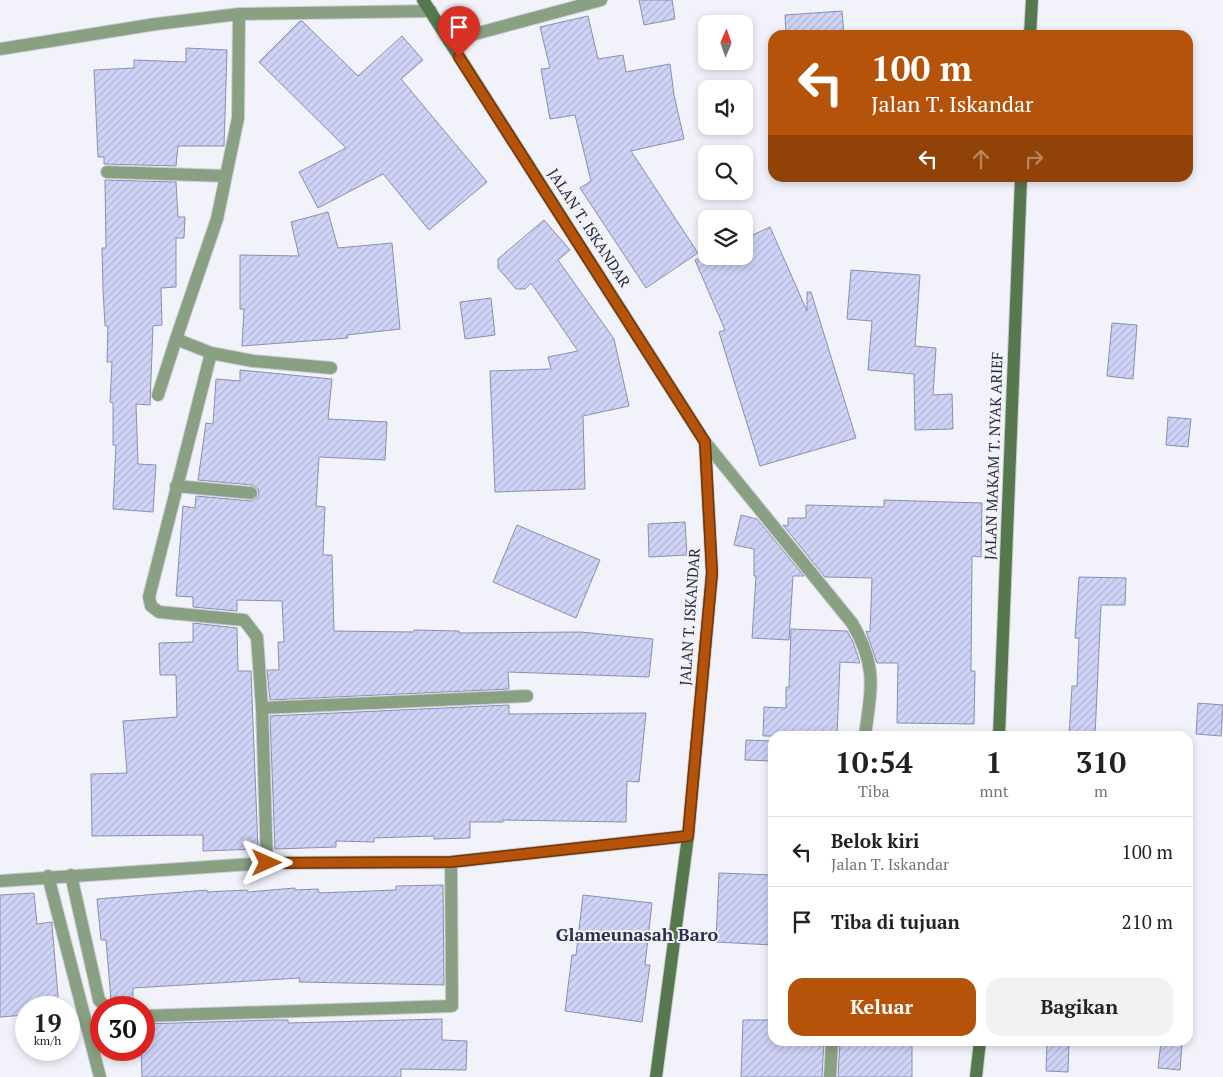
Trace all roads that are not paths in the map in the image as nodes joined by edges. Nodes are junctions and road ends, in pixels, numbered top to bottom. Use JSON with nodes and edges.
{"nodes":[{"id":1,"x":423,"y":0,"type":"edge"},
{"id":2,"x":601,"y":0,"type":"edge"},
{"id":3,"x":1032,"y":0,"type":"edge"},
{"id":4,"x":431,"y":11,"type":"junction"},
{"id":5,"x":239,"y":14,"type":"junction"},
{"id":6,"x":1030,"y":30,"type":"edge"},
{"id":7,"x":449,"y":41,"type":"junction"},
{"id":8,"x":0,"y":49,"type":"edge"},
{"id":9,"x":107,"y":172,"type":"dead end"},
{"id":10,"x":226,"y":176,"type":"junction"},
{"id":11,"x":1022,"y":182,"type":"edge"},
{"id":12,"x":176,"y":339,"type":"junction"},
{"id":13,"x":212,"y":353,"type":"junction"},
{"id":14,"x":331,"y":368,"type":"dead end"},
{"id":15,"x":158,"y":395,"type":"dead end"},
{"id":16,"x":705,"y":442,"type":"junction"},
{"id":17,"x":176,"y":486,"type":"junction"},
{"id":18,"x":252,"y":492,"type":"dead end"},
{"id":19,"x":527,"y":696,"type":"dead end"},
{"id":20,"x":262,"y":708,"type":"junction"},
{"id":21,"x":866,"y":731,"type":"edge"},
{"id":22,"x":999,"y":731,"type":"edge"},
{"id":23,"x":688,"y":836,"type":"junction"},
{"id":24,"x":451,"y":862,"type":"junction"},
{"id":25,"x":267,"y":863,"type":"junction"},
{"id":26,"x":71,"y":875,"type":"junction"},
{"id":27,"x":48,"y":876,"type":"junction"},
{"id":28,"x":0,"y":881,"type":"edge"},
{"id":29,"x":98,"y":996,"type":"edge"},
{"id":30,"x":155,"y":1016,"type":"edge"},
{"id":31,"x":832,"y":1046,"type":"edge"},
{"id":32,"x":979,"y":1046,"type":"edge"},
{"id":33,"x":100,"y":1077,"type":"edge"},
{"id":34,"x":656,"y":1077,"type":"edge"},
{"id":35,"x":830,"y":1077,"type":"edge"},
{"id":36,"x":976,"y":1077,"type":"edge"}],
"edges":[{"from":1,"to":4,"type":"street","name":"JALAN T. ISKANDAR"},
{"from":2,"to":7,"type":"street"},
{"from":3,"to":6,"type":"street"},
{"from":4,"to":5,"type":"street"},
{"from":4,"to":7,"type":"street","name":"JALAN T. ISKANDAR"},
{"from":5,"to":8,"type":"street"},
{"from":5,"to":10,"type":"street"},
{"from":7,"to":16,"type":"street","name":"JALAN T. ISKANDAR"},
{"from":9,"to":10,"type":"street"},
{"from":10,"to":12,"type":"street"},
{"from":11,"to":22,"type":"street","name":"JALAN MAKAM T. NYAK ARIEF"},
{"from":12,"to":13,"type":"street"},
{"from":12,"to":15,"type":"street"},
{"from":13,"to":14,"type":"street"},
{"from":13,"to":17,"type":"street"},
{"from":16,"to":21,"type":"street"},
{"from":16,"to":23,"type":"street","name":"JALAN T. ISKANDAR"},
{"from":17,"to":18,"type":"street"},
{"from":17,"to":20,"type":"street"},
{"from":19,"to":20,"type":"street"},
{"from":20,"to":25,"type":"street"},
{"from":23,"to":24,"type":"street"},
{"from":23,"to":34,"type":"street","name":"JALAN T. ISKANDAR"},
{"from":24,"to":25,"type":"street"},
{"from":24,"to":30,"type":"street"},
{"from":25,"to":26,"type":"street"},
{"from":26,"to":27,"type":"street"},
{"from":26,"to":29,"type":"street"},
{"from":27,"to":28,"type":"street"},
{"from":27,"to":33,"type":"street"},
{"from":31,"to":35,"type":"street"},
{"from":32,"to":36,"type":"street"}]}
